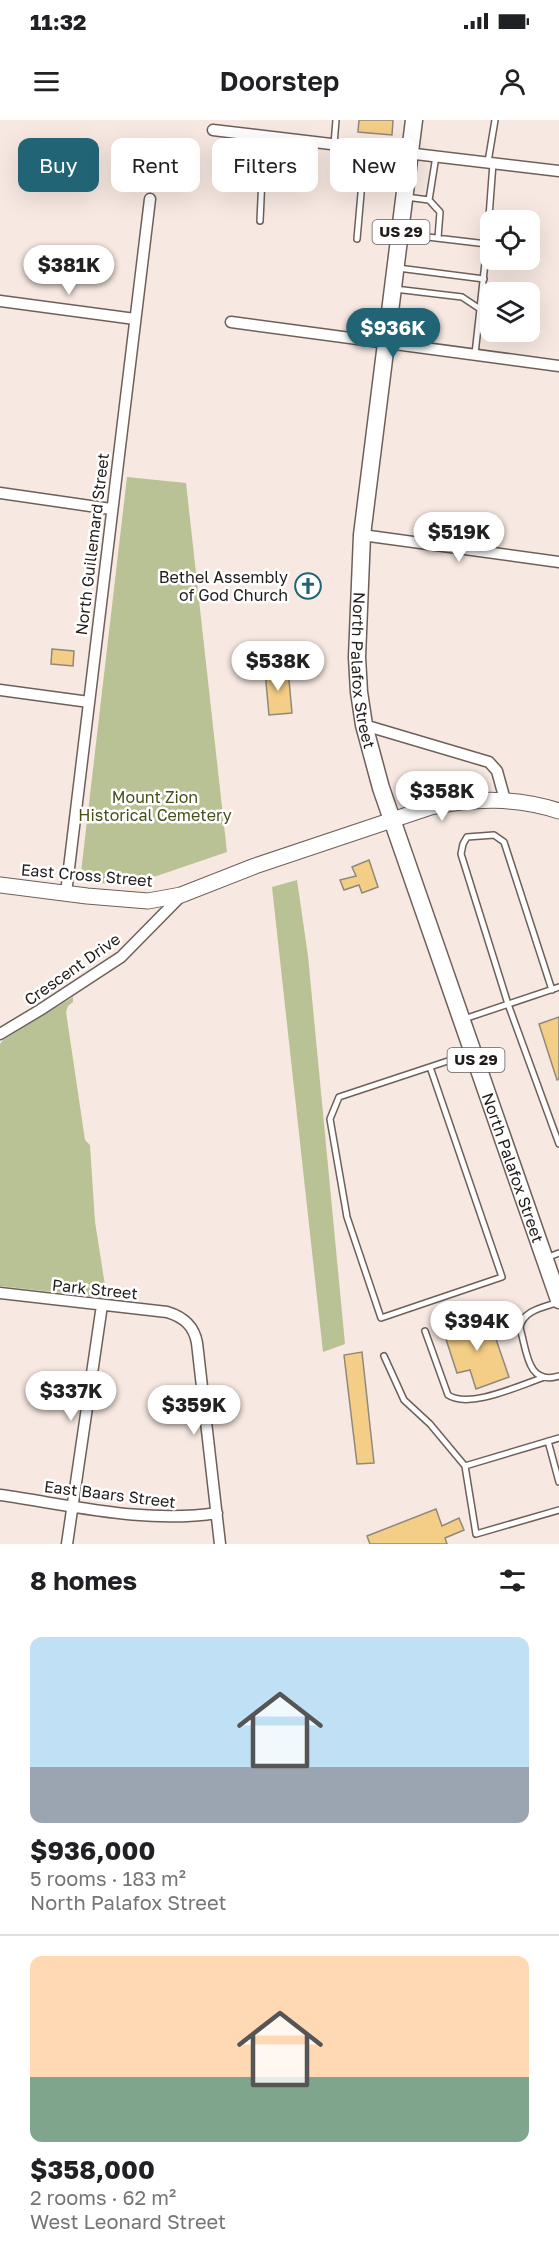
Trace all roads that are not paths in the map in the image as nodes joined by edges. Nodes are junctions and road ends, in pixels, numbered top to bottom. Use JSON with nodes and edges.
{"nodes":[{"id":1,"x":336,"y":120,"type":"edge"},
{"id":2,"x":414,"y":120,"type":"edge"},
{"id":3,"x":495,"y":120,"type":"edge"},
{"id":4,"x":213,"y":130,"type":"dead end"},
{"id":5,"x":254,"y":135,"type":"junction"},
{"id":6,"x":334,"y":138,"type":"edge"},
{"id":7,"x":412,"y":138,"type":"edge"},
{"id":8,"x":330,"y":144,"type":"edge"},
{"id":9,"x":417,"y":154,"type":"edge"},
{"id":10,"x":436,"y":156,"type":"junction"},
{"id":11,"x":491,"y":163,"type":"junction"},
{"id":12,"x":559,"y":171,"type":"edge"},
{"id":13,"x":361,"y":192,"type":"edge"},
{"id":14,"x":406,"y":192,"type":"edge"},
{"id":15,"x":405,"y":197,"type":"junction"},
{"id":16,"x":150,"y":199,"type":"dead end"},
{"id":17,"x":429,"y":200,"type":"junction"},
{"id":18,"x":489,"y":210,"type":"edge"},
{"id":19,"x":260,"y":221,"type":"dead end"},
{"id":20,"x":400,"y":234,"type":"junction"},
{"id":21,"x":438,"y":238,"type":"junction"},
{"id":22,"x":357,"y":239,"type":"dead end"},
{"id":23,"x":480,"y":243,"type":"edge"},
{"id":24,"x":396,"y":268,"type":"junction"},
{"id":25,"x":485,"y":270,"type":"edge"},
{"id":26,"x":484,"y":279,"type":"junction"},
{"id":27,"x":484,"y":282,"type":"edge"},
{"id":28,"x":394,"y":289,"type":"junction"},
{"id":29,"x":0,"y":301,"type":"edge"},
{"id":30,"x":480,"y":309,"type":"joint"},
{"id":31,"x":135,"y":319,"type":"junction"},
{"id":32,"x":231,"y":322,"type":"dead end"},
{"id":33,"x":387,"y":344,"type":"junction"},
{"id":34,"x":474,"y":356,"type":"junction"},
{"id":35,"x":559,"y":366,"type":"edge"},
{"id":36,"x":0,"y":493,"type":"edge"},
{"id":37,"x":111,"y":509,"type":"junction"},
{"id":38,"x":362,"y":535,"type":"junction"},
{"id":39,"x":559,"y":562,"type":"edge"},
{"id":40,"x":0,"y":690,"type":"edge"},
{"id":41,"x":88,"y":702,"type":"junction"},
{"id":42,"x":364,"y":725,"type":"junction"},
{"id":43,"x":505,"y":800,"type":"junction"},
{"id":44,"x":559,"y":811,"type":"edge"},
{"id":45,"x":393,"y":820,"type":"junction"},
{"id":46,"x":0,"y":885,"type":"edge"},
{"id":47,"x":66,"y":893,"type":"junction"},
{"id":48,"x":181,"y":895,"type":"junction"},
{"id":49,"x":559,"y":987,"type":"edge"},
{"id":50,"x":552,"y":990,"type":"junction"},
{"id":51,"x":508,"y":1004,"type":"junction"},
{"id":52,"x":462,"y":1020,"type":"junction"},
{"id":53,"x":0,"y":1034,"type":"edge"},
{"id":54,"x":473,"y":1053,"type":"junction"},
{"id":55,"x":430,"y":1067,"type":"junction"},
{"id":56,"x":559,"y":1144,"type":"edge"},
{"id":57,"x":552,"y":1256,"type":"edge"},
{"id":58,"x":0,"y":1293,"type":"edge"},
{"id":59,"x":559,"y":1301,"type":"edge"},
{"id":60,"x":102,"y":1305,"type":"junction"},
{"id":61,"x":425,"y":1331,"type":"dead end"},
{"id":62,"x":384,"y":1356,"type":"dead end"},
{"id":63,"x":559,"y":1376,"type":"edge"},
{"id":64,"x":542,"y":1378,"type":"junction"},
{"id":65,"x":559,"y":1438,"type":"edge"},
{"id":66,"x":548,"y":1441,"type":"junction"},
{"id":67,"x":465,"y":1466,"type":"junction"},
{"id":68,"x":559,"y":1482,"type":"edge"},
{"id":69,"x":0,"y":1495,"type":"edge"},
{"id":70,"x":73,"y":1505,"type":"junction"},
{"id":71,"x":559,"y":1509,"type":"edge"},
{"id":72,"x":217,"y":1513,"type":"junction"},
{"id":73,"x":67,"y":1544,"type":"edge"},
{"id":74,"x":220,"y":1544,"type":"edge"}],
"edges":[{"from":1,"to":6,"type":"lane"},
{"from":2,"to":7,"type":"main road","name":"North Palafox Street","number":"US 29"},
{"from":3,"to":11,"type":"lane"},
{"from":4,"to":5,"type":"street"},
{"from":5,"to":8,"type":"street"},
{"from":5,"to":19,"type":"lane"},
{"from":9,"to":10,"type":"street"},
{"from":10,"to":11,"type":"street"},
{"from":10,"to":17,"type":"lane"},
{"from":11,"to":12,"type":"street"},
{"from":11,"to":18,"type":"lane"},
{"from":13,"to":22,"type":"lane"},
{"from":14,"to":15,"type":"main road","name":"North Palafox Street","number":"US 29"},
{"from":15,"to":17,"type":"lane"},
{"from":15,"to":20,"type":"main road","name":"North Palafox Street","number":"US 29"},
{"from":16,"to":31,"type":"street","name":"North Guillemard Street"},
{"from":17,"to":21,"type":"lane"},
{"from":20,"to":21,"type":"lane"},
{"from":20,"to":24,"type":"main road","name":"North Palafox Street","number":"US 29"},
{"from":21,"to":23,"type":"lane"},
{"from":24,"to":26,"type":"lane"},
{"from":24,"to":28,"type":"main road","name":"North Palafox Street","number":"US 29"},
{"from":25,"to":26,"type":"lane"},
{"from":26,"to":27,"type":"lane"},
{"from":28,"to":30,"type":"lane"},
{"from":28,"to":33,"type":"main road","name":"North Palafox Street","number":"US 29"},
{"from":29,"to":31,"type":"street"},
{"from":30,"to":34,"type":"lane"},
{"from":31,"to":37,"type":"street","name":"North Guillemard Street"},
{"from":32,"to":33,"type":"street"},
{"from":33,"to":34,"type":"street"},
{"from":33,"to":38,"type":"main road","name":"North Palafox Street","number":"US 29"},
{"from":34,"to":35,"type":"street"},
{"from":36,"to":37,"type":"street"},
{"from":37,"to":41,"type":"street","name":"North Guillemard Street"},
{"from":38,"to":39,"type":"street"},
{"from":38,"to":42,"type":"main road","name":"North Palafox Street","number":"US 29"},
{"from":40,"to":41,"type":"street"},
{"from":41,"to":47,"type":"street","name":"North Guillemard Street"},
{"from":42,"to":43,"type":"street"},
{"from":42,"to":45,"type":"main road","name":"North Palafox Street","number":"US 29"},
{"from":43,"to":44,"type":"street","name":"East Cross Street"},
{"from":43,"to":45,"type":"street","name":"East Cross Street"},
{"from":45,"to":48,"type":"street","name":"East Cross Street"},
{"from":45,"to":52,"type":"main road","name":"North Palafox Street","number":"US 29"},
{"from":46,"to":47,"type":"street","name":"East Cross Street"},
{"from":47,"to":48,"type":"street","name":"East Cross Street"},
{"from":48,"to":53,"type":"street","name":"Crescent Drive"},
{"from":49,"to":50,"type":"lane"},
{"from":50,"to":51,"type":"lane"},
{"from":50,"to":51,"type":"lane"},
{"from":51,"to":52,"type":"lane"},
{"from":51,"to":56,"type":"lane"},
{"from":52,"to":54,"type":"main road","name":"North Palafox Street","number":"US 29"},
{"from":54,"to":55,"type":"lane"},
{"from":54,"to":57,"type":"main road","name":"North Palafox Street","number":"US 29"},
{"from":55,"to":55,"type":"lane"},
{"from":57,"to":59,"type":"main road","name":"North Palafox Street","number":"US 29"},
{"from":58,"to":60,"type":"street","name":"Park Street"},
{"from":59,"to":64,"type":"lane"},
{"from":60,"to":70,"type":"street"},
{"from":60,"to":72,"type":"street","name":"Park Street"},
{"from":61,"to":64,"type":"lane"},
{"from":62,"to":67,"type":"lane"},
{"from":63,"to":64,"type":"lane"},
{"from":65,"to":66,"type":"lane"},
{"from":66,"to":67,"type":"lane"},
{"from":66,"to":68,"type":"lane"},
{"from":67,"to":71,"type":"lane"},
{"from":69,"to":70,"type":"street","name":"East Baars Street"},
{"from":70,"to":72,"type":"street","name":"East Baars Street"},
{"from":70,"to":73,"type":"street"},
{"from":72,"to":74,"type":"street"}]}
